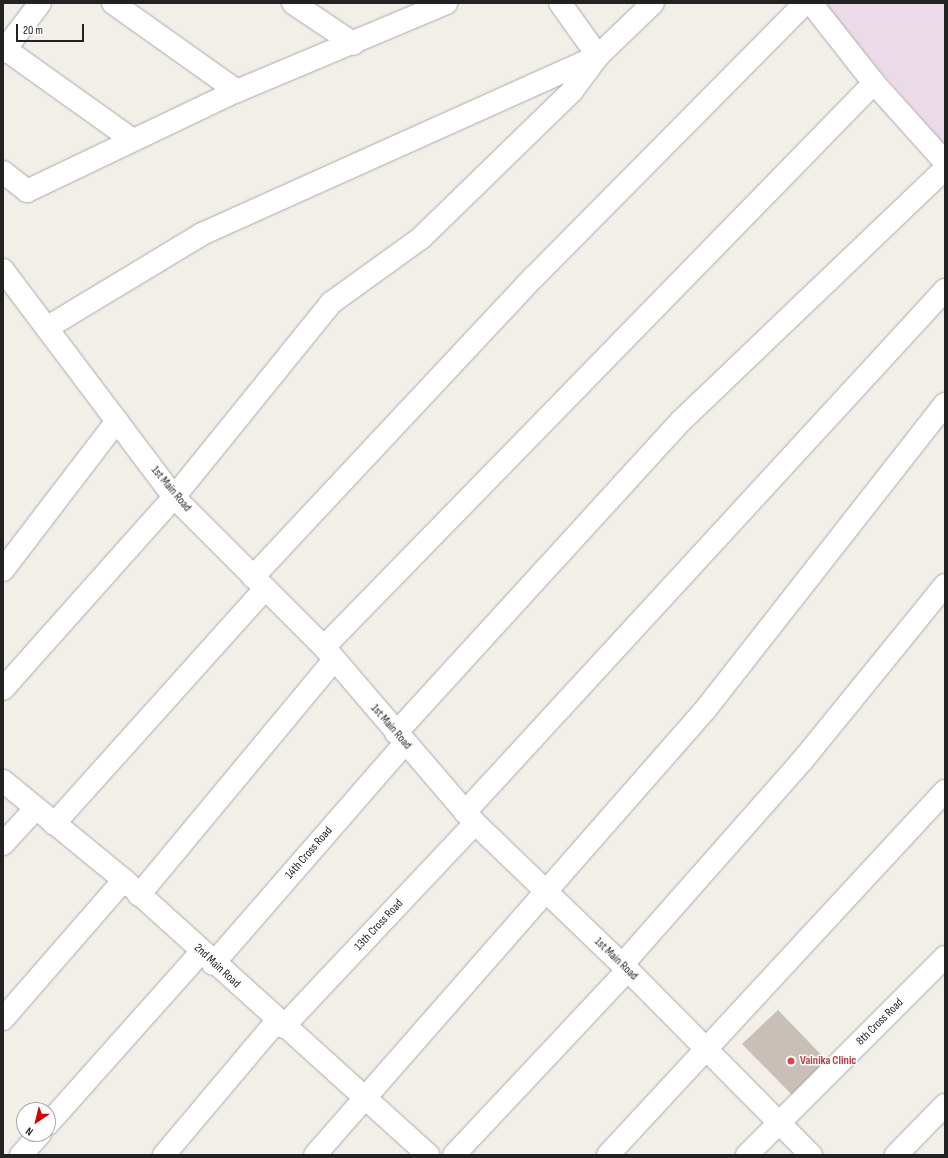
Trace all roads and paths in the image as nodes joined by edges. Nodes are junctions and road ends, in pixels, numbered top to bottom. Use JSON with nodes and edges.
{"nodes":[{"id":1,"x":40,"y":3,"type":"edge"},
{"id":2,"x":113,"y":3,"type":"edge"},
{"id":3,"x":293,"y":3,"type":"edge"},
{"id":4,"x":446,"y":3,"type":"edge"},
{"id":5,"x":560,"y":3,"type":"edge"},
{"id":6,"x":653,"y":3,"type":"edge"},
{"id":7,"x":805,"y":3,"type":"edge"},
{"id":8,"x":811,"y":3,"type":"edge"},
{"id":9,"x":354,"y":44,"type":"junction"},
{"id":10,"x":4,"y":51,"type":"edge"},
{"id":11,"x":598,"y":56,"type":"junction"},
{"id":12,"x":874,"y":83,"type":"junction"},
{"id":13,"x":237,"y":91,"type":"junction"},
{"id":14,"x":131,"y":139,"type":"junction"},
{"id":15,"x":945,"y":162,"type":"edge"},
{"id":16,"x":945,"y":169,"type":"edge"},
{"id":17,"x":3,"y":172,"type":"edge"},
{"id":18,"x":3,"y":270,"type":"edge"},
{"id":19,"x":945,"y":290,"type":"edge"},
{"id":20,"x":48,"y":327,"type":"junction"},
{"id":21,"x":945,"y":404,"type":"edge"},
{"id":22,"x":117,"y":421,"type":"junction"},
{"id":23,"x":174,"y":497,"type":"junction"},
{"id":24,"x":3,"y":570,"type":"edge"},
{"id":25,"x":259,"y":583,"type":"junction"},
{"id":26,"x":944,"y":590,"type":"edge"},
{"id":27,"x":329,"y":654,"type":"junction"},
{"id":28,"x":3,"y":689,"type":"edge"},
{"id":29,"x":400,"y":738,"type":"junction"},
{"id":30,"x":3,"y":781,"type":"edge"},
{"id":31,"x":945,"y":791,"type":"edge"},
{"id":32,"x":35,"y":808,"type":"junction"},
{"id":33,"x":470,"y":817,"type":"junction"},
{"id":34,"x":54,"y":824,"type":"junction"},
{"id":35,"x":3,"y":844,"type":"edge"},
{"id":36,"x":132,"y":888,"type":"junction"},
{"id":37,"x":548,"y":892,"type":"junction"},
{"id":38,"x":945,"y":957,"type":"edge"},
{"id":39,"x":207,"y":958,"type":"junction"},
{"id":40,"x":625,"y":967,"type":"junction"},
{"id":41,"x":3,"y":1018,"type":"edge"},
{"id":42,"x":280,"y":1024,"type":"junction"},
{"id":43,"x":707,"y":1050,"type":"junction"},
{"id":44,"x":365,"y":1101,"type":"junction"},
{"id":45,"x":945,"y":1105,"type":"edge"},
{"id":46,"x":56,"y":1116,"type":"edge"},
{"id":47,"x":779,"y":1122,"type":"junction"},
{"id":48,"x":33,"y":1142,"type":"edge"},
{"id":49,"x":21,"y":1155,"type":"edge"},
{"id":50,"x":164,"y":1155,"type":"edge"},
{"id":51,"x":315,"y":1155,"type":"edge"},
{"id":52,"x":428,"y":1155,"type":"edge"},
{"id":53,"x":454,"y":1155,"type":"edge"},
{"id":54,"x":608,"y":1155,"type":"edge"},
{"id":55,"x":747,"y":1155,"type":"edge"},
{"id":56,"x":811,"y":1155,"type":"edge"},
{"id":57,"x":896,"y":1155,"type":"edge"}],
"edges":[{"from":1,"to":10,"type":"street"},
{"from":2,"to":13,"type":"street"},
{"from":3,"to":9,"type":"street"},
{"from":4,"to":9,"type":"street"},
{"from":5,"to":11,"type":"street"},
{"from":6,"to":11,"type":"street"},
{"from":7,"to":25,"type":"street"},
{"from":8,"to":12,"type":"street"},
{"from":9,"to":13,"type":"street"},
{"from":10,"to":14,"type":"street"},
{"from":11,"to":20,"type":"street"},
{"from":11,"to":23,"type":"street"},
{"from":12,"to":15,"type":"street"},
{"from":12,"to":27,"type":"street"},
{"from":13,"to":14,"type":"street"},
{"from":14,"to":17,"type":"street"},
{"from":16,"to":29,"type":"street","name":"14th Cross Road"},
{"from":18,"to":20,"type":"street","name":"1st Main Road"},
{"from":19,"to":33,"type":"street","name":"13th Cross Road"},
{"from":20,"to":22,"type":"street","name":"1st Main Road"},
{"from":21,"to":37,"type":"street"},
{"from":22,"to":23,"type":"street","name":"1st Main Road"},
{"from":22,"to":24,"type":"street"},
{"from":23,"to":25,"type":"street","name":"1st Main Road"},
{"from":23,"to":28,"type":"street"},
{"from":25,"to":27,"type":"street","name":"1st Main Road"},
{"from":25,"to":34,"type":"street"},
{"from":26,"to":40,"type":"street"},
{"from":27,"to":29,"type":"street","name":"1st Main Road"},
{"from":27,"to":36,"type":"street"},
{"from":29,"to":33,"type":"street","name":"1st Main Road"},
{"from":29,"to":39,"type":"street","name":"14th Cross Road"},
{"from":30,"to":32,"type":"street","name":"2nd Main Road"},
{"from":31,"to":43,"type":"street"},
{"from":32,"to":34,"type":"street","name":"2nd Main Road"},
{"from":32,"to":35,"type":"street"},
{"from":33,"to":37,"type":"street","name":"1st Main Road"},
{"from":33,"to":42,"type":"street","name":"13th Cross Road"},
{"from":34,"to":36,"type":"street","name":"2nd Main Road"},
{"from":36,"to":39,"type":"street","name":"2nd Main Road"},
{"from":36,"to":41,"type":"street"},
{"from":37,"to":40,"type":"street","name":"1st Main Road"},
{"from":37,"to":44,"type":"street"},
{"from":38,"to":47,"type":"street","name":"8th Cross Road"},
{"from":39,"to":42,"type":"street","name":"2nd Main Road"},
{"from":39,"to":46,"type":"street","name":"14th Cross Road"},
{"from":40,"to":43,"type":"street","name":"1st Main Road"},
{"from":40,"to":53,"type":"street"},
{"from":42,"to":44,"type":"street","name":"2nd Main Road"},
{"from":42,"to":50,"type":"street","name":"13th Cross Road"},
{"from":43,"to":47,"type":"street","name":"1st Main Road"},
{"from":43,"to":54,"type":"street"},
{"from":44,"to":51,"type":"street"},
{"from":44,"to":52,"type":"street","name":"2nd Main Road"},
{"from":45,"to":57,"type":"street"},
{"from":47,"to":55,"type":"street","name":"8th Cross Road"},
{"from":47,"to":56,"type":"street","name":"1st Main Road"},
{"from":48,"to":49,"type":"street"}]}
